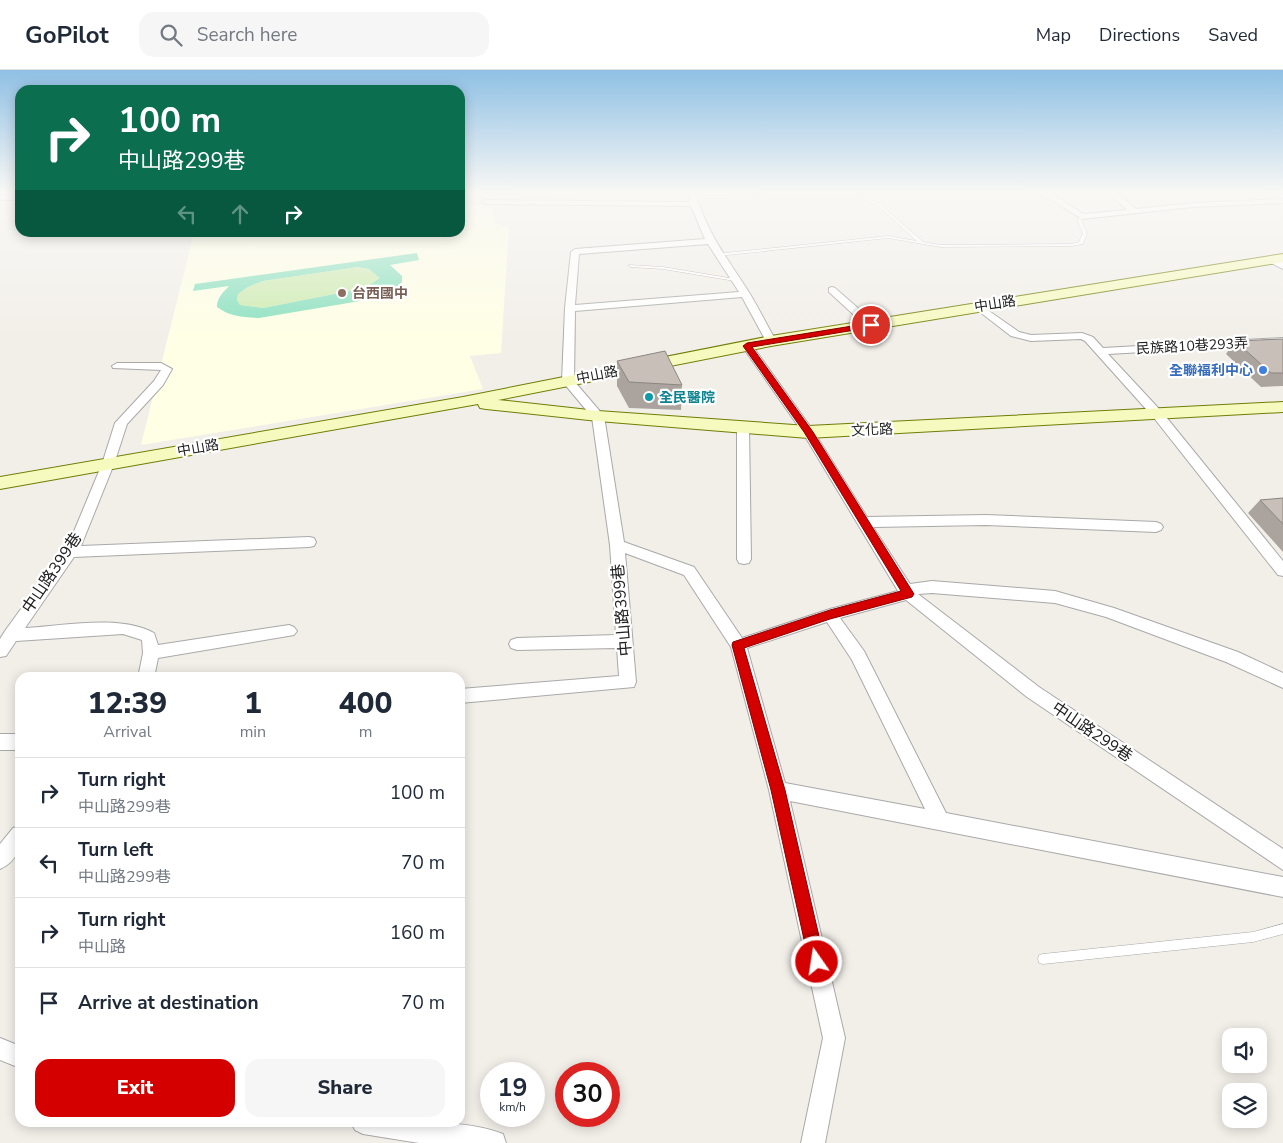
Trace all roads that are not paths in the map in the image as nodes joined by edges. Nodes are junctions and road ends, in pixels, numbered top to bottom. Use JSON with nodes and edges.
{"nodes":[{"id":1,"x":696,"y":242,"type":"edge"},
{"id":2,"x":710,"y":242,"type":"edge"},
{"id":3,"x":840,"y":242,"type":"edge"},
{"id":4,"x":922,"y":242,"type":"edge"},
{"id":5,"x":1081,"y":242,"type":"edge"},
{"id":6,"x":718,"y":255,"type":"junction"},
{"id":7,"x":1279,"y":261,"type":"edge"},
{"id":8,"x":631,"y":266,"type":"dead end"},
{"id":9,"x":735,"y":280,"type":"junction"},
{"id":10,"x":832,"y":290,"type":"dead end"},
{"id":11,"x":745,"y":294,"type":"junction"},
{"id":12,"x":979,"y":307,"type":"junction"},
{"id":13,"x":570,"y":308,"type":"junction"},
{"id":14,"x":871,"y":325,"type":"junction"},
{"id":15,"x":771,"y":341,"type":"junction"},
{"id":16,"x":1283,"y":341,"type":"edge"},
{"id":17,"x":747,"y":346,"type":"junction"},
{"id":18,"x":1101,"y":351,"type":"junction"},
{"id":19,"x":117,"y":366,"type":"dead end"},
{"id":20,"x":568,"y":381,"type":"junction"},
{"id":21,"x":463,"y":402,"type":"junction"},
{"id":22,"x":1283,"y":408,"type":"edge"},
{"id":23,"x":1158,"y":415,"type":"junction"},
{"id":24,"x":598,"y":416,"type":"junction"},
{"id":25,"x":743,"y":426,"type":"junction"},
{"id":26,"x":808,"y":432,"type":"junction"},
{"id":27,"x":108,"y":464,"type":"junction"},
{"id":28,"x":0,"y":483,"type":"edge"},
{"id":29,"x":862,"y":522,"type":"junction"},
{"id":30,"x":1156,"y":527,"type":"dead end"},
{"id":31,"x":309,"y":542,"type":"dead end"},
{"id":32,"x":616,"y":545,"type":"junction"},
{"id":33,"x":69,"y":552,"type":"junction"},
{"id":34,"x":744,"y":559,"type":"dead end"},
{"id":35,"x":1283,"y":571,"type":"edge"},
{"id":36,"x":908,"y":594,"type":"junction"},
{"id":37,"x":830,"y":615,"type":"junction"},
{"id":38,"x":289,"y":631,"type":"dead end"},
{"id":39,"x":10,"y":635,"type":"junction"},
{"id":40,"x":624,"y":641,"type":"junction"},
{"id":41,"x":517,"y":644,"type":"dead end"},
{"id":42,"x":738,"y":645,"type":"junction"},
{"id":43,"x":0,"y":651,"type":"edge"},
{"id":44,"x":151,"y":653,"type":"junction"},
{"id":45,"x":147,"y":672,"type":"edge"},
{"id":46,"x":1283,"y":681,"type":"edge"},
{"id":47,"x":465,"y":696,"type":"edge"},
{"id":48,"x":0,"y":742,"type":"edge"},
{"id":49,"x":15,"y":742,"type":"edge"},
{"id":50,"x":778,"y":790,"type":"junction"},
{"id":51,"x":941,"y":822,"type":"junction"},
{"id":52,"x":15,"y":841,"type":"edge"},
{"id":53,"x":0,"y":859,"type":"edge"},
{"id":54,"x":1283,"y":860,"type":"edge"},
{"id":55,"x":1283,"y":887,"type":"edge"},
{"id":56,"x":1283,"y":929,"type":"edge"},
{"id":57,"x":1043,"y":959,"type":"dead end"},
{"id":58,"x":0,"y":1048,"type":"edge"},
{"id":59,"x":15,"y":1054,"type":"edge"},
{"id":60,"x":394,"y":1127,"type":"edge"},
{"id":61,"x":494,"y":1143,"type":"edge"},
{"id":62,"x":813,"y":1143,"type":"edge"}],
"edges":[{"from":1,"to":13,"type":"street"},
{"from":2,"to":6,"type":"street"},
{"from":3,"to":6,"type":"lane"},
{"from":4,"to":5,"type":"lane"},
{"from":6,"to":9,"type":"street"},
{"from":7,"to":12,"type":"main road","name":"中山路"},
{"from":8,"to":9,"type":"lane"},
{"from":9,"to":11,"type":"street"},
{"from":10,"to":14,"type":"street"},
{"from":11,"to":13,"type":"street"},
{"from":11,"to":15,"type":"street"},
{"from":12,"to":14,"type":"main road","name":"中山路"},
{"from":12,"to":18,"type":"street"},
{"from":13,"to":20,"type":"street"},
{"from":14,"to":15,"type":"main road","name":"中山路"},
{"from":15,"to":17,"type":"main road","name":"中山路"},
{"from":16,"to":18,"type":"street","name":"民族路10巷293弄"},
{"from":17,"to":20,"type":"main road","name":"中山路"},
{"from":17,"to":26,"type":"street","name":"中山路299巷"},
{"from":18,"to":23,"type":"street"},
{"from":19,"to":27,"type":"street","name":"中山路399巷"},
{"from":20,"to":21,"type":"main road","name":"中山路"},
{"from":20,"to":24,"type":"street"},
{"from":21,"to":24,"type":"main road","name":"文化路"},
{"from":21,"to":27,"type":"main road","name":"中山路"},
{"from":22,"to":23,"type":"main road","name":"文化路"},
{"from":23,"to":26,"type":"main road","name":"文化路"},
{"from":23,"to":35,"type":"street"},
{"from":24,"to":25,"type":"main road","name":"文化路"},
{"from":24,"to":32,"type":"street","name":"中山路399巷"},
{"from":25,"to":26,"type":"main road","name":"文化路"},
{"from":25,"to":34,"type":"street"},
{"from":26,"to":29,"type":"street","name":"中山路299巷"},
{"from":27,"to":28,"type":"main road","name":"中山路"},
{"from":27,"to":33,"type":"street","name":"中山路399巷"},
{"from":29,"to":30,"type":"street"},
{"from":29,"to":36,"type":"street","name":"中山路299巷"},
{"from":31,"to":33,"type":"street"},
{"from":32,"to":40,"type":"street","name":"中山路399巷"},
{"from":32,"to":42,"type":"street"},
{"from":33,"to":39,"type":"street","name":"中山路399巷"},
{"from":36,"to":37,"type":"street"},
{"from":36,"to":46,"type":"street"},
{"from":36,"to":54,"type":"street","name":"中山路299巷"},
{"from":37,"to":42,"type":"street"},
{"from":37,"to":51,"type":"street"},
{"from":38,"to":44,"type":"street"},
{"from":39,"to":43,"type":"street","name":"中山路399巷"},
{"from":39,"to":44,"type":"street"},
{"from":40,"to":41,"type":"street"},
{"from":40,"to":47,"type":"street","name":"中山路399巷"},
{"from":42,"to":50,"type":"street"},
{"from":44,"to":45,"type":"street"},
{"from":48,"to":49,"type":"street"},
{"from":50,"to":51,"type":"street"},
{"from":50,"to":62,"type":"street"},
{"from":51,"to":55,"type":"street"},
{"from":52,"to":53,"type":"street"},
{"from":56,"to":57,"type":"lane"},
{"from":58,"to":59,"type":"street"},
{"from":60,"to":61,"type":"street"}]}
